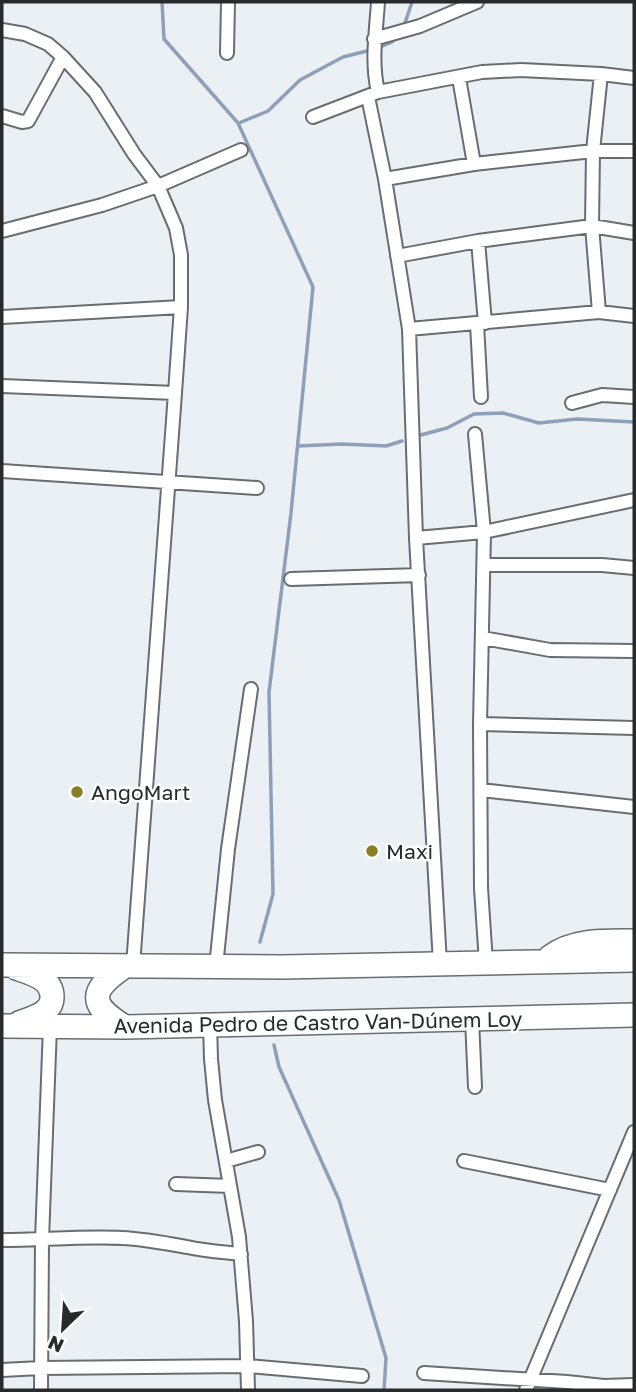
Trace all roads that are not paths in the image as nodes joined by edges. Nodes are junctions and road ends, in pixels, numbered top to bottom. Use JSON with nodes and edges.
{"nodes":[{"id":1,"x":228,"y":2,"type":"edge"},
{"id":2,"x":378,"y":2,"type":"edge"},
{"id":3,"x":477,"y":2,"type":"edge"},
{"id":4,"x":2,"y":30,"type":"edge"},
{"id":5,"x":374,"y":39,"type":"junction"},
{"id":6,"x":227,"y":53,"type":"dead end"},
{"id":7,"x":63,"y":57,"type":"junction"},
{"id":8,"x":601,"y":74,"type":"junction"},
{"id":9,"x":459,"y":78,"type":"junction"},
{"id":10,"x":634,"y":78,"type":"edge"},
{"id":11,"x":373,"y":95,"type":"junction"},
{"id":12,"x":2,"y":116,"type":"edge"},
{"id":13,"x":313,"y":117,"type":"dead end"},
{"id":14,"x":241,"y":150,"type":"dead end"},
{"id":15,"x":593,"y":150,"type":"junction"},
{"id":16,"x":634,"y":151,"type":"edge"},
{"id":17,"x":474,"y":164,"type":"junction"},
{"id":18,"x":385,"y":179,"type":"junction"},
{"id":19,"x":158,"y":186,"type":"junction"},
{"id":20,"x":592,"y":226,"type":"junction"},
{"id":21,"x":2,"y":231,"type":"edge"},
{"id":22,"x":634,"y":233,"type":"edge"},
{"id":23,"x":478,"y":242,"type":"junction"},
{"id":24,"x":397,"y":256,"type":"junction"},
{"id":25,"x":181,"y":307,"type":"junction"},
{"id":26,"x":599,"y":312,"type":"junction"},
{"id":27,"x":634,"y":316,"type":"edge"},
{"id":28,"x":2,"y":317,"type":"edge"},
{"id":29,"x":481,"y":323,"type":"junction"},
{"id":30,"x":409,"y":329,"type":"junction"},
{"id":31,"x":2,"y":386,"type":"edge"},
{"id":32,"x":175,"y":393,"type":"junction"},
{"id":33,"x":481,"y":397,"type":"dead end"},
{"id":34,"x":634,"y":397,"type":"edge"},
{"id":35,"x":572,"y":403,"type":"dead end"},
{"id":36,"x":475,"y":434,"type":"dead end"},
{"id":37,"x":2,"y":471,"type":"edge"},
{"id":38,"x":169,"y":483,"type":"junction"},
{"id":39,"x":257,"y":488,"type":"dead end"},
{"id":40,"x":634,"y":500,"type":"edge"},
{"id":41,"x":484,"y":532,"type":"junction"},
{"id":42,"x":416,"y":538,"type":"junction"},
{"id":43,"x":484,"y":565,"type":"junction"},
{"id":44,"x":634,"y":568,"type":"edge"},
{"id":45,"x":419,"y":575,"type":"junction"},
{"id":46,"x":291,"y":579,"type":"dead end"},
{"id":47,"x":483,"y":638,"type":"junction"},
{"id":48,"x":634,"y":651,"type":"edge"},
{"id":49,"x":251,"y":689,"type":"dead end"},
{"id":50,"x":480,"y":724,"type":"junction"},
{"id":51,"x":634,"y":728,"type":"edge"},
{"id":52,"x":481,"y":790,"type":"junction"},
{"id":53,"x":634,"y":807,"type":"edge"},
{"id":54,"x":634,"y":940,"type":"edge"},
{"id":55,"x":634,"y":960,"type":"edge"},
{"id":56,"x":543,"y":962,"type":"junction"},
{"id":57,"x":486,"y":963,"type":"junction"},
{"id":58,"x":440,"y":964,"type":"junction"},
{"id":59,"x":5,"y":965,"type":"edge"},
{"id":60,"x":129,"y":966,"type":"junction"},
{"id":61,"x":227,"y":967,"type":"junction"},
{"id":62,"x":634,"y":1015,"type":"edge"},
{"id":63,"x":472,"y":1019,"type":"junction"},
{"id":64,"x":210,"y":1024,"type":"junction"},
{"id":65,"x":7,"y":1026,"type":"edge"},
{"id":66,"x":50,"y":1026,"type":"junction"},
{"id":67,"x":125,"y":1027,"type":"junction"},
{"id":68,"x":475,"y":1087,"type":"dead end"},
{"id":69,"x":634,"y":1132,"type":"edge"},
{"id":70,"x":258,"y":1152,"type":"dead end"},
{"id":71,"x":628,"y":1159,"type":"edge"},
{"id":72,"x":226,"y":1161,"type":"junction"},
{"id":73,"x":464,"y":1161,"type":"dead end"},
{"id":74,"x":176,"y":1184,"type":"dead end"},
{"id":75,"x":230,"y":1185,"type":"junction"},
{"id":76,"x":610,"y":1190,"type":"junction"},
{"id":77,"x":2,"y":1240,"type":"edge"},
{"id":78,"x":42,"y":1240,"type":"junction"},
{"id":79,"x":241,"y":1254,"type":"junction"},
{"id":80,"x":248,"y":1366,"type":"junction"},
{"id":81,"x":41,"y":1368,"type":"junction"},
{"id":82,"x":2,"y":1370,"type":"edge"},
{"id":83,"x":424,"y":1373,"type":"dead end"},
{"id":84,"x":362,"y":1376,"type":"dead end"},
{"id":85,"x":529,"y":1385,"type":"edge"},
{"id":86,"x":634,"y":1385,"type":"edge"},
{"id":87,"x":41,"y":1390,"type":"edge"},
{"id":88,"x":248,"y":1390,"type":"edge"}],
"edges":[{"from":1,"to":6,"type":"street"},
{"from":2,"to":5,"type":"street"},
{"from":3,"to":5,"type":"street"},
{"from":4,"to":7,"type":"street"},
{"from":5,"to":11,"type":"street"},
{"from":7,"to":12,"type":"street"},
{"from":7,"to":19,"type":"street"},
{"from":8,"to":9,"type":"street"},
{"from":8,"to":10,"type":"street"},
{"from":8,"to":15,"type":"street"},
{"from":9,"to":11,"type":"street"},
{"from":9,"to":17,"type":"street"},
{"from":11,"to":13,"type":"street"},
{"from":11,"to":18,"type":"street"},
{"from":14,"to":19,"type":"street"},
{"from":15,"to":16,"type":"street"},
{"from":15,"to":17,"type":"street"},
{"from":15,"to":20,"type":"street"},
{"from":17,"to":18,"type":"street"},
{"from":18,"to":24,"type":"street"},
{"from":19,"to":21,"type":"street"},
{"from":19,"to":25,"type":"street"},
{"from":20,"to":22,"type":"street"},
{"from":20,"to":23,"type":"street"},
{"from":20,"to":26,"type":"street"},
{"from":23,"to":24,"type":"street"},
{"from":23,"to":29,"type":"street"},
{"from":24,"to":30,"type":"street"},
{"from":25,"to":28,"type":"street"},
{"from":25,"to":32,"type":"street"},
{"from":26,"to":27,"type":"street"},
{"from":26,"to":29,"type":"street"},
{"from":29,"to":30,"type":"street"},
{"from":29,"to":33,"type":"street"},
{"from":30,"to":42,"type":"street"},
{"from":31,"to":32,"type":"street"},
{"from":32,"to":38,"type":"street"},
{"from":34,"to":35,"type":"street"},
{"from":36,"to":41,"type":"street"},
{"from":37,"to":38,"type":"street"},
{"from":38,"to":39,"type":"street"},
{"from":38,"to":60,"type":"street"},
{"from":40,"to":41,"type":"street"},
{"from":41,"to":42,"type":"street"},
{"from":41,"to":43,"type":"street"},
{"from":42,"to":45,"type":"street"},
{"from":43,"to":44,"type":"street"},
{"from":43,"to":47,"type":"street"},
{"from":45,"to":46,"type":"street"},
{"from":45,"to":58,"type":"street"},
{"from":47,"to":48,"type":"street"},
{"from":47,"to":50,"type":"street"},
{"from":49,"to":61,"type":"street"},
{"from":50,"to":51,"type":"street"},
{"from":50,"to":52,"type":"street"},
{"from":52,"to":53,"type":"street"},
{"from":52,"to":57,"type":"street"},
{"from":54,"to":56,"type":"highway"},
{"from":55,"to":56,"type":"highway"},
{"from":56,"to":57,"type":"highway"},
{"from":57,"to":58,"type":"highway"},
{"from":58,"to":61,"type":"highway"},
{"from":59,"to":60,"type":"highway"},
{"from":59,"to":65,"type":"highway"},
{"from":60,"to":61,"type":"highway"},
{"from":60,"to":67,"type":"highway"},
{"from":62,"to":63,"type":"highway","name":"Avenida Pedro de Castro Van-Dúnem Loy"},
{"from":63,"to":64,"type":"highway","name":"Avenida Pedro de Castro Van-Dúnem Loy"},
{"from":63,"to":68,"type":"street"},
{"from":64,"to":67,"type":"highway","name":"Avenida Pedro de Castro Van-Dúnem Loy"},
{"from":64,"to":72,"type":"street"},
{"from":65,"to":66,"type":"highway","name":"Avenida Pedro de Castro Van-Dúnem Loy"},
{"from":66,"to":67,"type":"highway","name":"Avenida Pedro de Castro Van-Dúnem Loy"},
{"from":66,"to":78,"type":"street"},
{"from":69,"to":71,"type":"street"},
{"from":70,"to":72,"type":"street"},
{"from":71,"to":76,"type":"street"},
{"from":72,"to":75,"type":"street"},
{"from":73,"to":76,"type":"street"},
{"from":74,"to":75,"type":"street"},
{"from":75,"to":79,"type":"street"},
{"from":76,"to":85,"type":"street"},
{"from":77,"to":78,"type":"street"},
{"from":78,"to":79,"type":"street"},
{"from":78,"to":81,"type":"street"},
{"from":79,"to":80,"type":"street"},
{"from":80,"to":81,"type":"street"},
{"from":80,"to":84,"type":"street"},
{"from":80,"to":88,"type":"street"},
{"from":81,"to":82,"type":"street"},
{"from":81,"to":87,"type":"street"},
{"from":83,"to":85,"type":"street"},
{"from":85,"to":86,"type":"street"}]}
